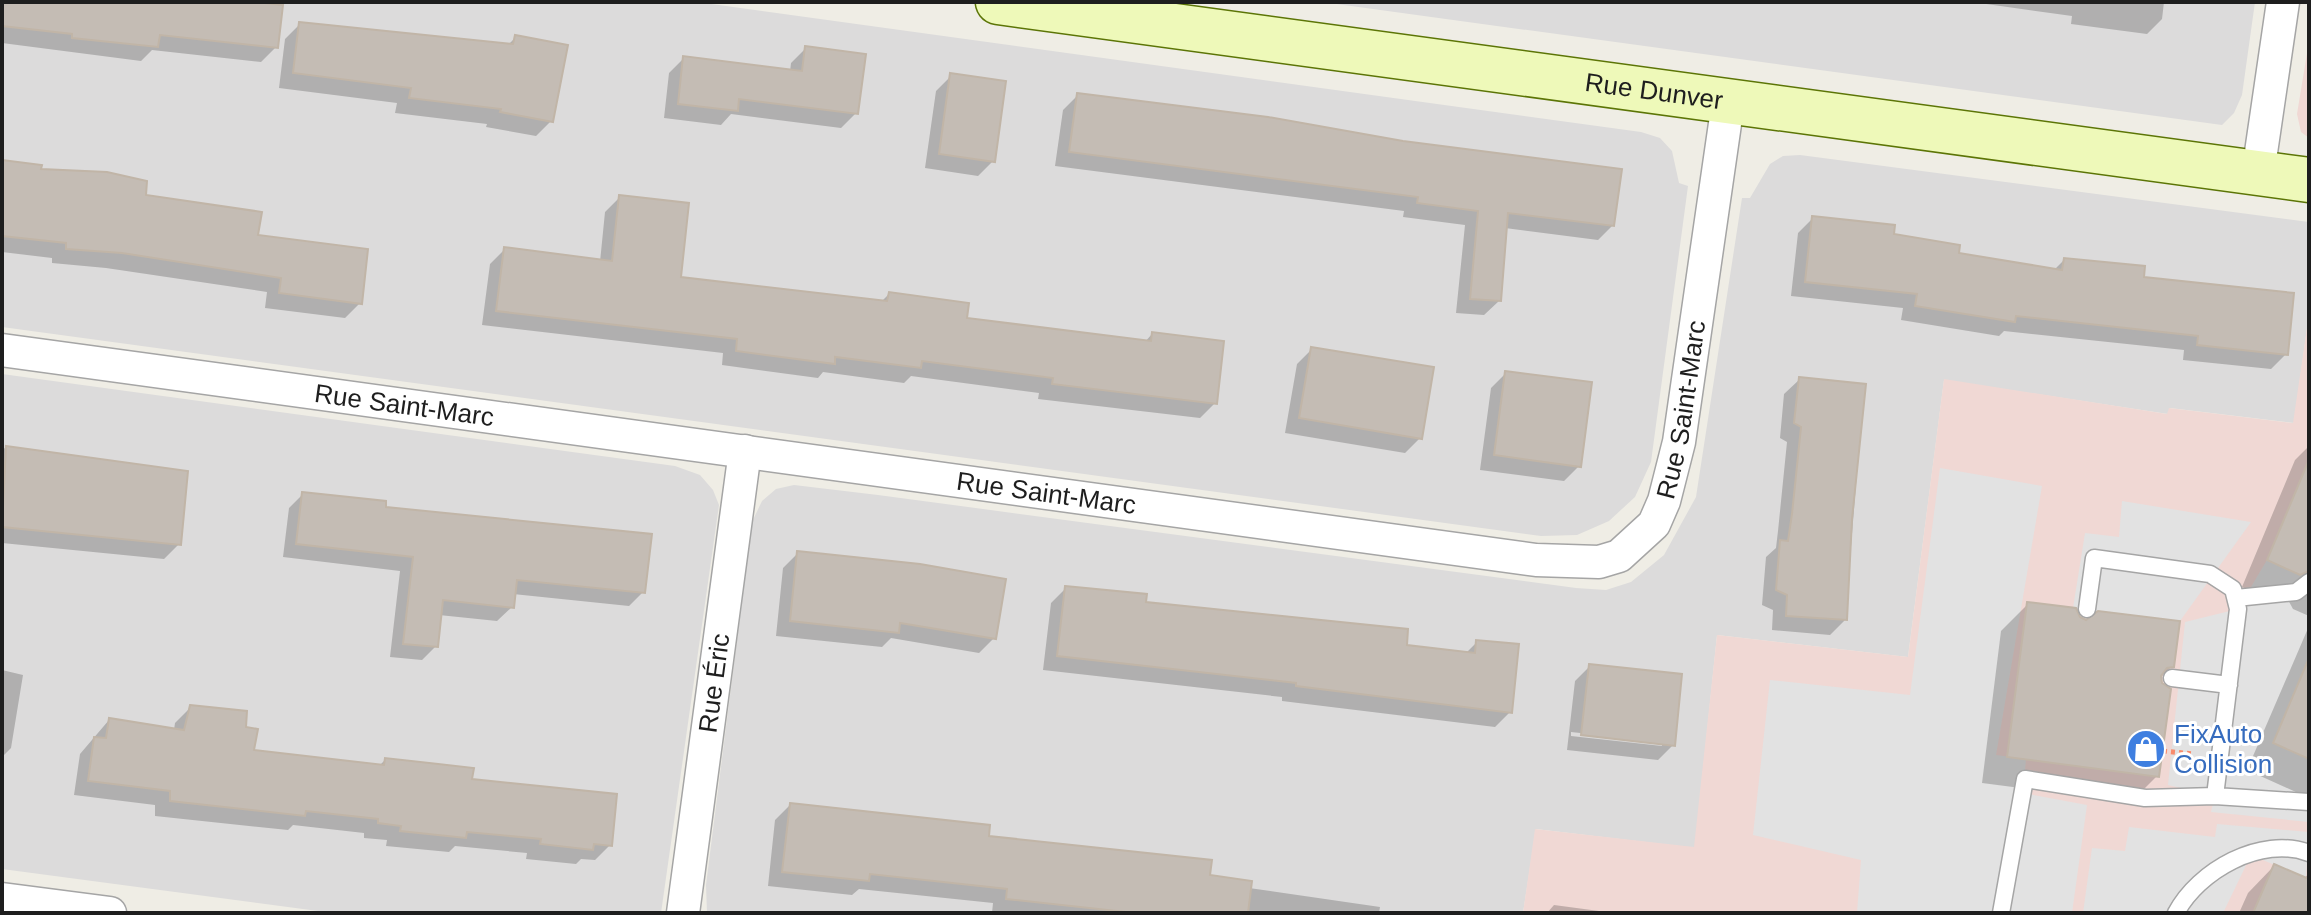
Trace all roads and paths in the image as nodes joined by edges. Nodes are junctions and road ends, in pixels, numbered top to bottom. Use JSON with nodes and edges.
{"nodes":[{"id":1,"x":998,"y":2,"type":"edge"},
{"id":2,"x":2283,"y":2,"type":"edge"},
{"id":3,"x":1728,"y":103,"type":"junction"},
{"id":4,"x":2258,"y":173,"type":"junction"},
{"id":5,"x":2309,"y":180,"type":"edge"},
{"id":6,"x":2,"y":350,"type":"edge"},
{"id":7,"x":745,"y":451,"type":"junction"},
{"id":8,"x":2309,"y":582,"type":"edge"},
{"id":9,"x":2236,"y":598,"type":"junction"},
{"id":10,"x":2087,"y":609,"type":"dead end"},
{"id":11,"x":2172,"y":678,"type":"dead end"},
{"id":12,"x":2229,"y":685,"type":"junction"},
{"id":13,"x":2215,"y":796,"type":"junction"},
{"id":14,"x":2309,"y":802,"type":"edge"},
{"id":15,"x":2309,"y":853,"type":"edge"},
{"id":16,"x":2,"y":899,"type":"edge"},
{"id":17,"x":110,"y":913,"type":"edge"},
{"id":18,"x":683,"y":913,"type":"edge"},
{"id":19,"x":2001,"y":913,"type":"edge"},
{"id":20,"x":2176,"y":913,"type":"edge"}],
"edges":[{"from":1,"to":3,"type":"street","name":"Rue Dunver"},
{"from":2,"to":4,"type":"street"},
{"from":3,"to":4,"type":"street","name":"Rue Dunver"},
{"from":3,"to":7,"type":"street","name":"Rue Saint-Marc"},
{"from":4,"to":5,"type":"street","name":"Rue Dunver"},
{"from":6,"to":7,"type":"street","name":"Rue Saint-Marc"},
{"from":7,"to":18,"type":"street","name":"Rue Éric"},
{"from":8,"to":9,"type":"lane"},
{"from":9,"to":10,"type":"lane"},
{"from":9,"to":12,"type":"lane"},
{"from":11,"to":12,"type":"lane"},
{"from":12,"to":13,"type":"lane"},
{"from":13,"to":14,"type":"lane"},
{"from":13,"to":19,"type":"lane"},
{"from":15,"to":20,"type":"lane"},
{"from":16,"to":17,"type":"street"}]}
